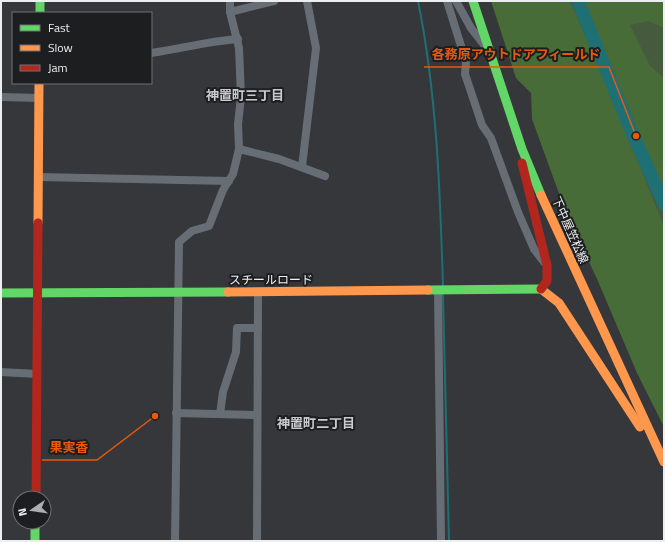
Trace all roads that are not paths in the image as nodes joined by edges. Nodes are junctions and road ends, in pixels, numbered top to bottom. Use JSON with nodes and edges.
{"nodes":[{"id":1,"x":40,"y":1,"type":"edge"},
{"id":2,"x":230,"y":1,"type":"edge"},
{"id":3,"x":274,"y":1,"type":"edge"},
{"id":4,"x":307,"y":1,"type":"edge"},
{"id":5,"x":447,"y":1,"type":"edge"},
{"id":6,"x":456,"y":1,"type":"edge"},
{"id":7,"x":473,"y":1,"type":"edge"},
{"id":8,"x":40,"y":12,"type":"edge"},
{"id":9,"x":230,"y":12,"type":"junction"},
{"id":10,"x":238,"y":39,"type":"junction"},
{"id":11,"x":489,"y":51,"type":"junction"},
{"id":12,"x":152,"y":53,"type":"edge"},
{"id":13,"x":39,"y":84,"type":"edge"},
{"id":14,"x":1,"y":97,"type":"edge"},
{"id":15,"x":39,"y":98,"type":"junction"},
{"id":16,"x":239,"y":149,"type":"junction"},
{"id":17,"x":522,"y":149,"type":"junction"},
{"id":18,"x":302,"y":167,"type":"junction"},
{"id":19,"x":325,"y":176,"type":"dead end"},
{"id":20,"x":38,"y":177,"type":"junction"},
{"id":21,"x":229,"y":181,"type":"junction"},
{"id":22,"x":546,"y":265,"type":"junction"},
{"id":23,"x":541,"y":289,"type":"junction"},
{"id":24,"x":442,"y":290,"type":"junction"},
{"id":25,"x":179,"y":292,"type":"junction"},
{"id":26,"x":1,"y":293,"type":"edge"},
{"id":27,"x":258,"y":293,"type":"junction"},
{"id":28,"x":37,"y":294,"type":"junction"},
{"id":29,"x":258,"y":328,"type":"junction"},
{"id":30,"x":1,"y":372,"type":"edge"},
{"id":31,"x":37,"y":374,"type":"junction"},
{"id":32,"x":176,"y":413,"type":"junction"},
{"id":33,"x":220,"y":414,"type":"junction"},
{"id":34,"x":257,"y":415,"type":"junction"},
{"id":35,"x":633,"y":415,"type":"junction"},
{"id":36,"x":643,"y":417,"type":"junction"},
{"id":37,"x":656,"y":445,"type":"junction"},
{"id":38,"x":664,"y":462,"type":"edge"},
{"id":39,"x":36,"y":490,"type":"edge"},
{"id":40,"x":35,"y":530,"type":"edge"},
{"id":41,"x":35,"y":541,"type":"edge"},
{"id":42,"x":175,"y":541,"type":"edge"},
{"id":43,"x":257,"y":541,"type":"edge"},
{"id":44,"x":441,"y":541,"type":"edge"}],
"edges":[{"from":1,"to":8,"type":"street"},
{"from":2,"to":9,"type":"street"},
{"from":3,"to":9,"type":"street"},
{"from":4,"to":18,"type":"street"},
{"from":5,"to":22,"type":"street"},
{"from":6,"to":11,"type":"street"},
{"from":7,"to":11,"type":"street","name":"下中屋笠松線"},
{"from":9,"to":10,"type":"street"},
{"from":10,"to":12,"type":"street"},
{"from":10,"to":16,"type":"street"},
{"from":11,"to":17,"type":"street","name":"下中屋笠松線"},
{"from":13,"to":15,"type":"street"},
{"from":14,"to":15,"type":"street"},
{"from":15,"to":20,"type":"street"},
{"from":16,"to":18,"type":"street"},
{"from":16,"to":21,"type":"street"},
{"from":17,"to":22,"type":"street"},
{"from":17,"to":36,"type":"street","name":"下中屋笠松線"},
{"from":18,"to":19,"type":"street"},
{"from":20,"to":21,"type":"street"},
{"from":20,"to":28,"type":"street"},
{"from":21,"to":25,"type":"street"},
{"from":22,"to":23,"type":"street"},
{"from":23,"to":24,"type":"street","name":"スチールロード"},
{"from":23,"to":35,"type":"street"},
{"from":24,"to":27,"type":"street","name":"スチールロード"},
{"from":24,"to":44,"type":"street"},
{"from":25,"to":27,"type":"street","name":"スチールロード"},
{"from":25,"to":28,"type":"street","name":"スチールロード"},
{"from":25,"to":32,"type":"street"},
{"from":26,"to":28,"type":"street","name":"スチールロード"},
{"from":27,"to":29,"type":"street"},
{"from":28,"to":31,"type":"street"},
{"from":29,"to":33,"type":"street"},
{"from":29,"to":34,"type":"street"},
{"from":30,"to":31,"type":"street"},
{"from":31,"to":39,"type":"street"},
{"from":32,"to":33,"type":"street"},
{"from":32,"to":42,"type":"street"},
{"from":33,"to":34,"type":"street"},
{"from":34,"to":43,"type":"street"},
{"from":35,"to":36,"type":"street"},
{"from":35,"to":37,"type":"street"},
{"from":36,"to":37,"type":"street","name":"下中屋笠松線"},
{"from":37,"to":38,"type":"street","name":"下中屋笠松線"},
{"from":40,"to":41,"type":"street"}]}
